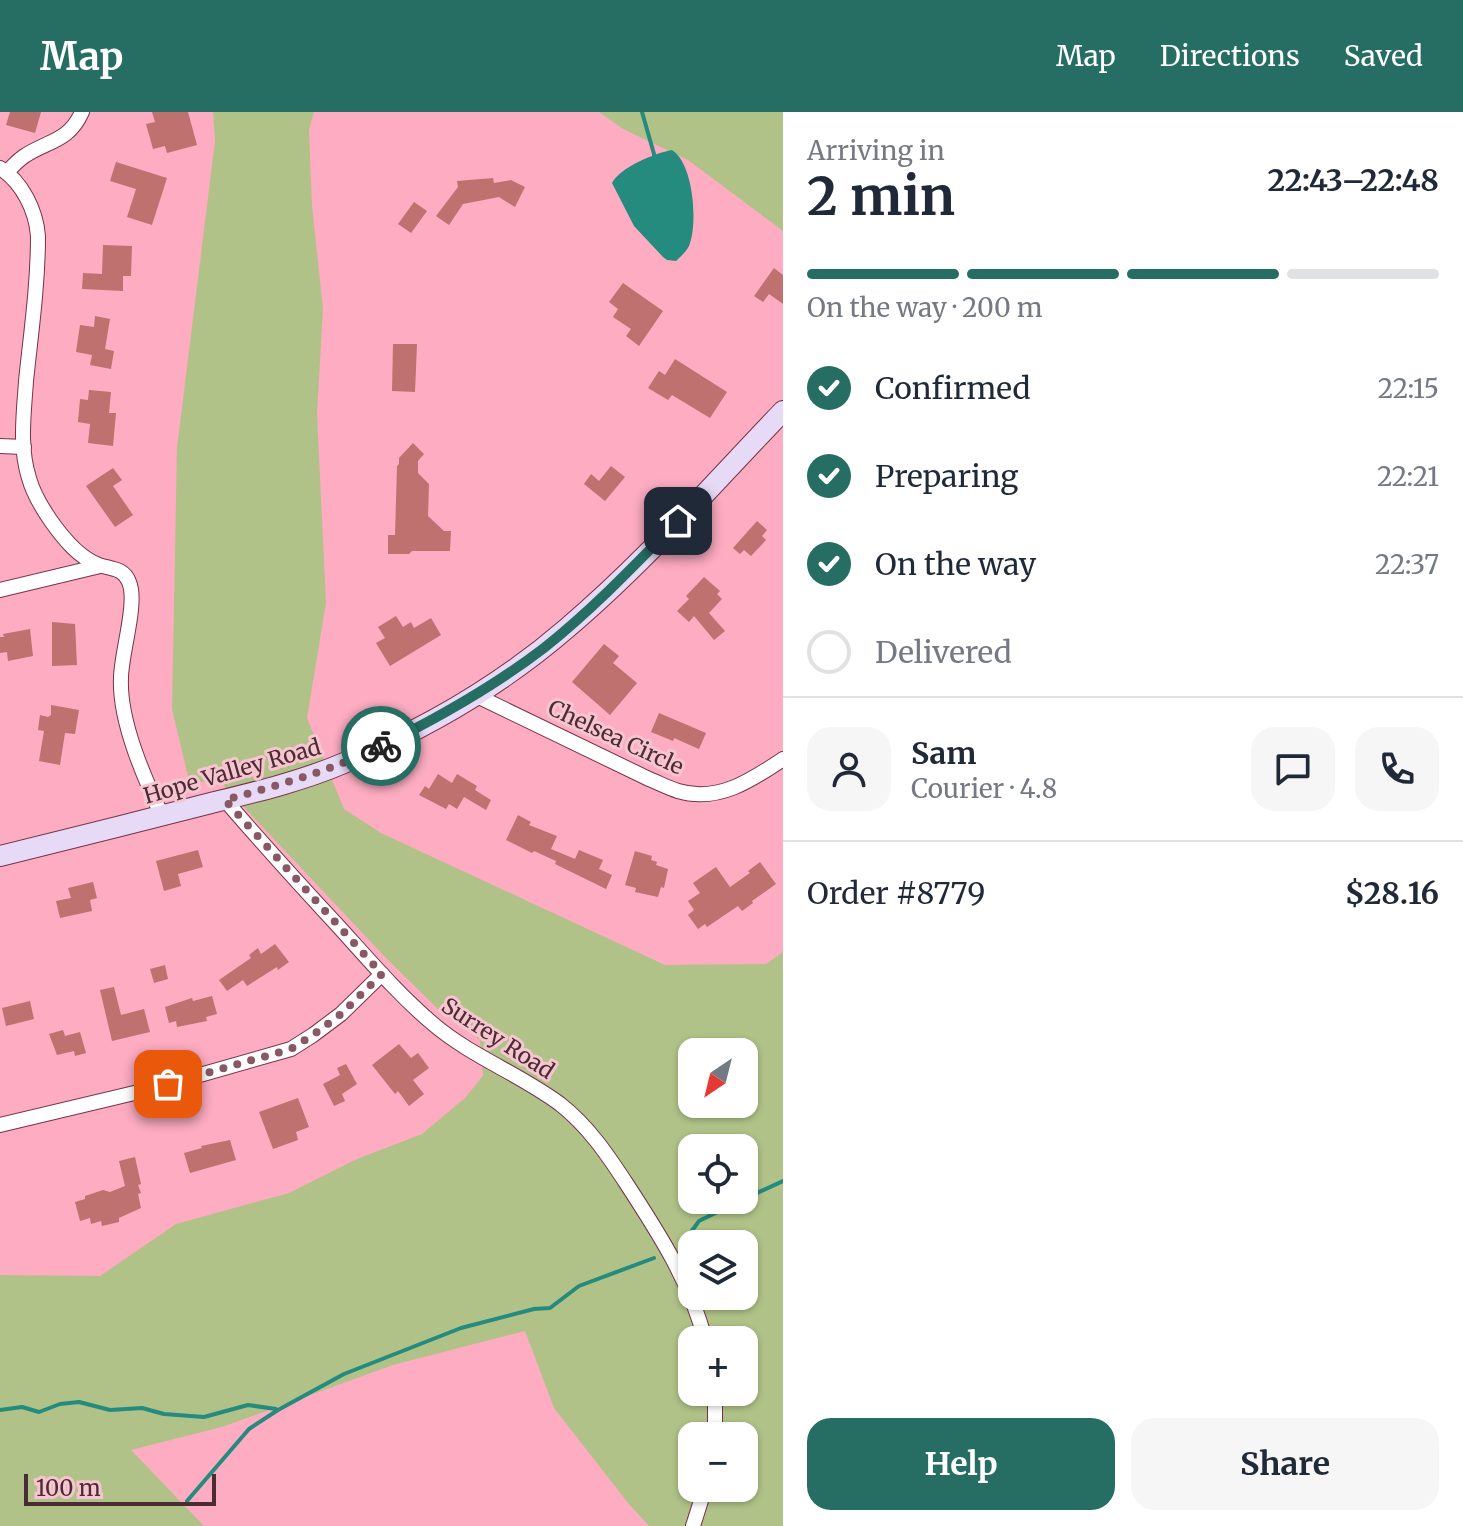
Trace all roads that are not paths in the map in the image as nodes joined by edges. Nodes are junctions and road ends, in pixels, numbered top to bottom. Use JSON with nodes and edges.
{"nodes":[{"id":1,"x":82,"y":112,"type":"edge"},
{"id":2,"x":3,"y":170,"type":"edge"},
{"id":3,"x":783,"y":411,"type":"edge"},
{"id":4,"x":0,"y":446,"type":"edge"},
{"id":5,"x":24,"y":447,"type":"junction"},
{"id":6,"x":100,"y":566,"type":"junction"},
{"id":7,"x":0,"y":590,"type":"edge"},
{"id":8,"x":475,"y":695,"type":"junction"},
{"id":9,"x":783,"y":759,"type":"edge"},
{"id":10,"x":225,"y":800,"type":"junction"},
{"id":11,"x":162,"y":816,"type":"junction"},
{"id":12,"x":0,"y":856,"type":"edge"},
{"id":13,"x":382,"y":974,"type":"junction"},
{"id":14,"x":0,"y":1125,"type":"edge"},
{"id":15,"x":701,"y":1326,"type":"edge"},
{"id":16,"x":701,"y":1502,"type":"edge"},
{"id":17,"x":693,"y":1526,"type":"edge"}],
"edges":[{"from":1,"to":2,"type":"street"},
{"from":2,"to":5,"type":"street"},
{"from":3,"to":8,"type":"main road","name":"Hope Valley Road"},
{"from":4,"to":5,"type":"street"},
{"from":5,"to":6,"type":"street"},
{"from":6,"to":7,"type":"street"},
{"from":6,"to":11,"type":"street"},
{"from":8,"to":9,"type":"street","name":"Chelsea Circle"},
{"from":8,"to":10,"type":"main road","name":"Hope Valley Road"},
{"from":10,"to":11,"type":"main road","name":"Hope Valley Road"},
{"from":10,"to":13,"type":"street","name":"Surrey Road"},
{"from":11,"to":12,"type":"main road","name":"Hope Valley Road"},
{"from":13,"to":14,"type":"street"},
{"from":13,"to":15,"type":"street","name":"Surrey Road"},
{"from":16,"to":17,"type":"street"}]}
